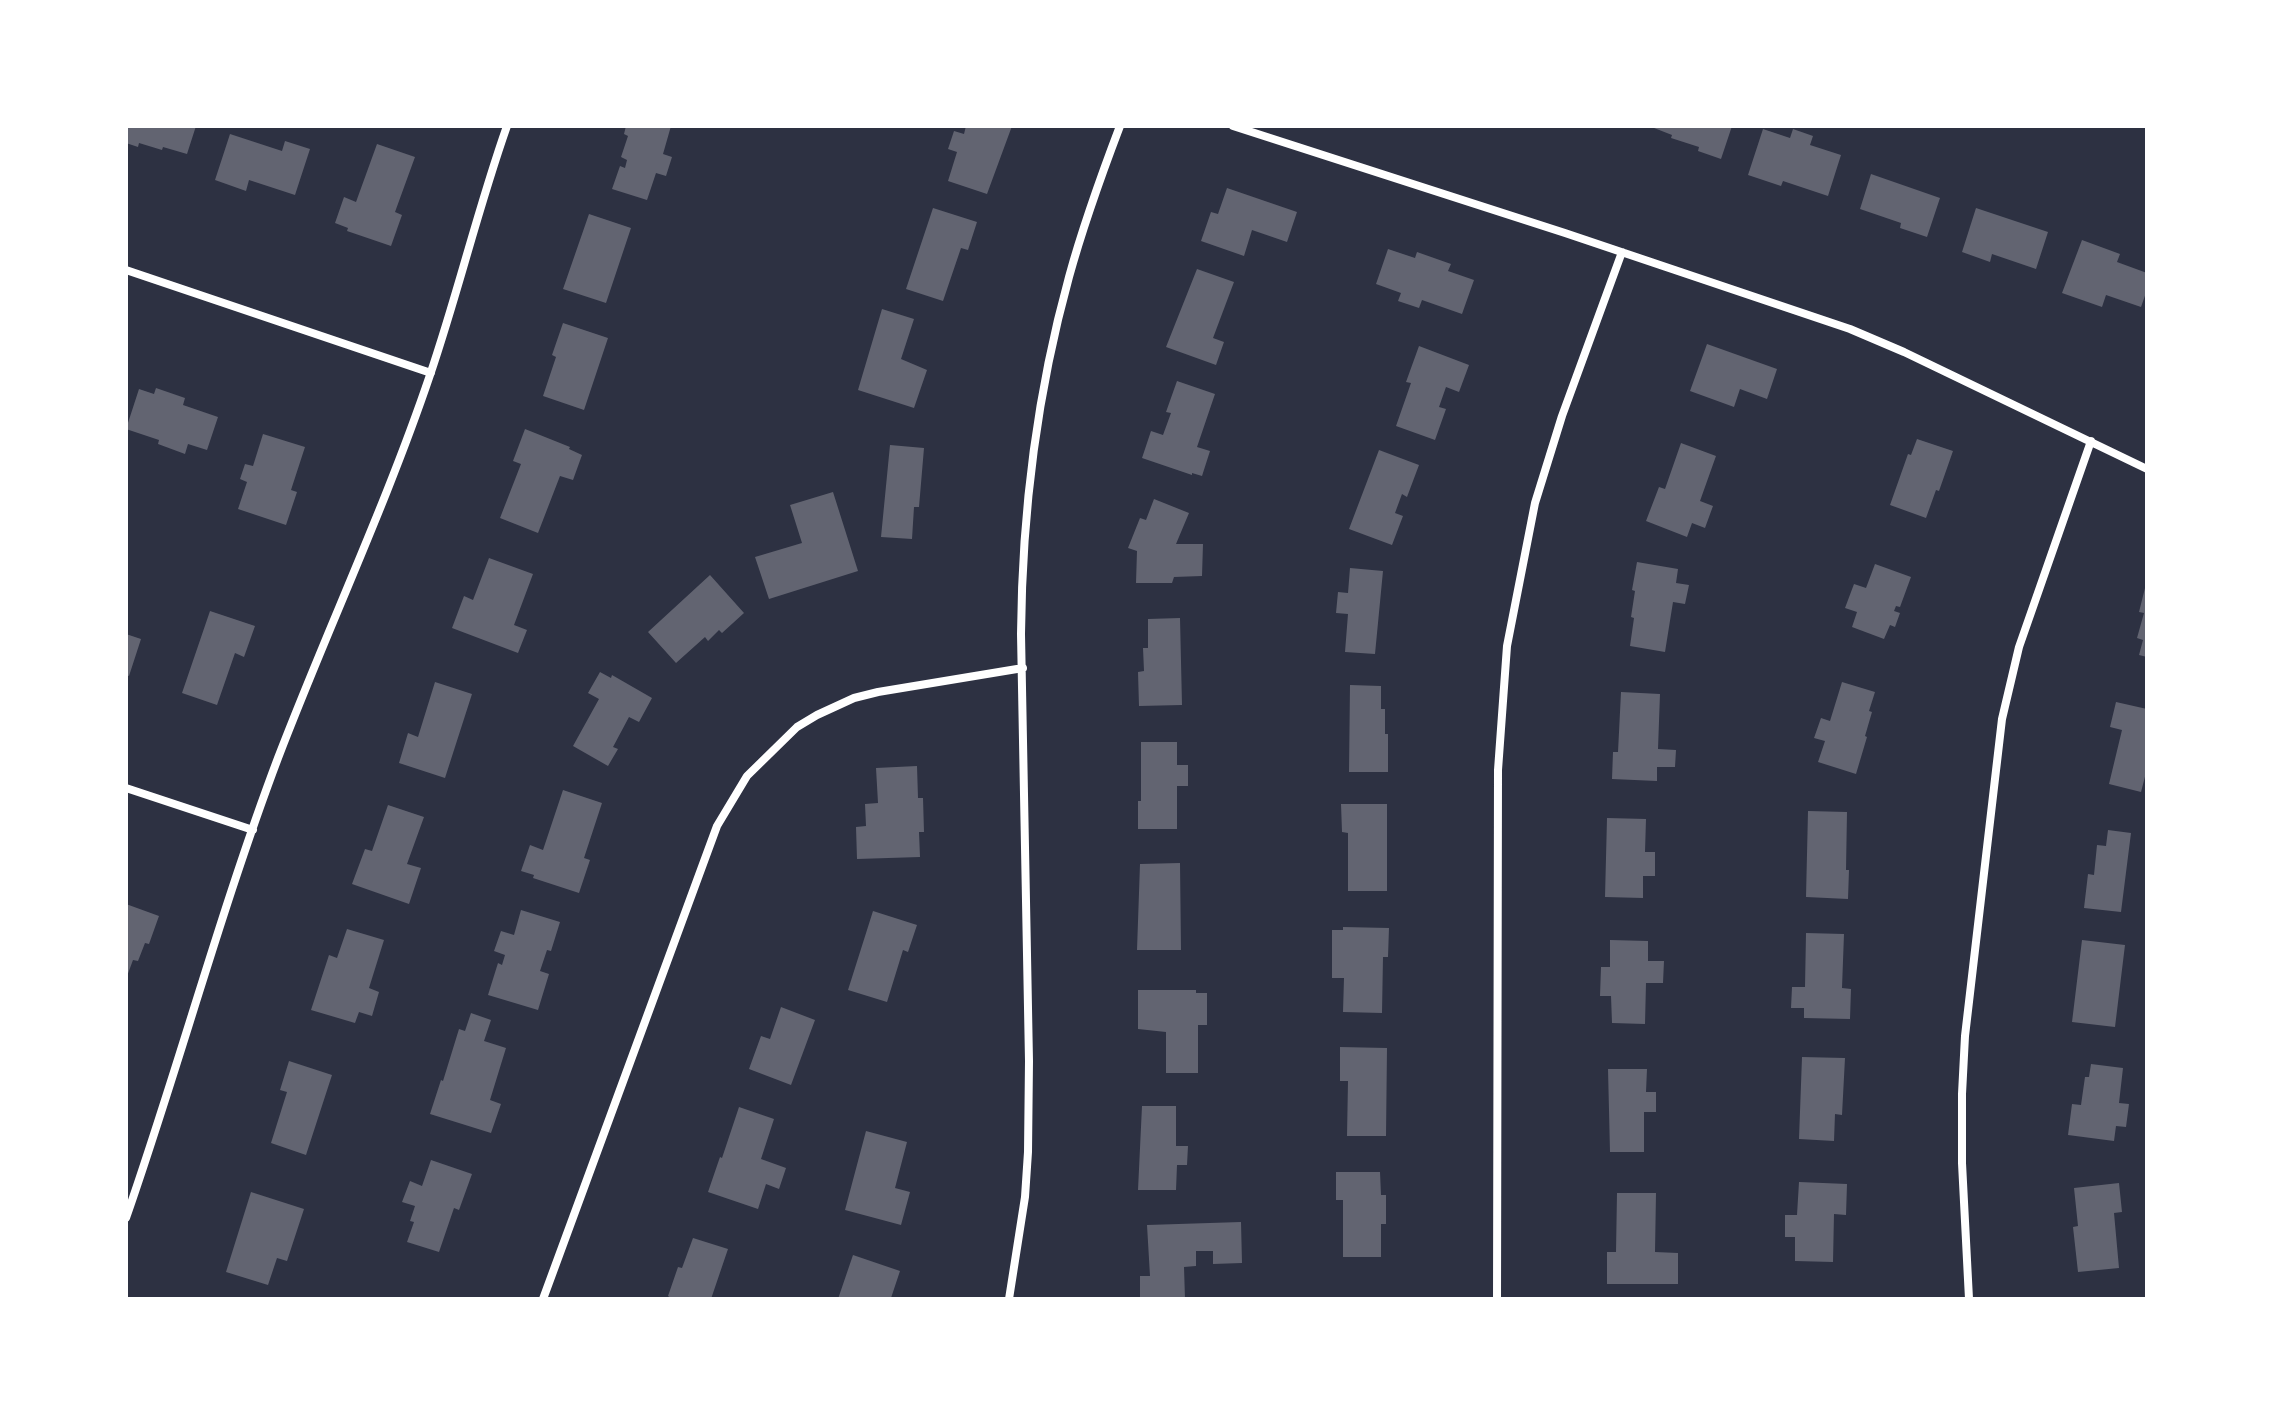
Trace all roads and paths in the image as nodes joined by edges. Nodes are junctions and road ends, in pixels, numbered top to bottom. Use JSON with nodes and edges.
{"nodes":[{"id":1,"x":507,"y":126,"type":"edge"},
{"id":2,"x":1120,"y":126,"type":"edge"},
{"id":3,"x":1233,"y":126,"type":"edge"},
{"id":4,"x":1622,"y":252,"type":"junction"},
{"id":5,"x":126,"y":270,"type":"edge"},
{"id":6,"x":431,"y":373,"type":"junction"},
{"id":7,"x":2091,"y":441,"type":"junction"},
{"id":8,"x":2147,"y":469,"type":"edge"},
{"id":9,"x":1023,"y":668,"type":"junction"},
{"id":10,"x":126,"y":788,"type":"edge"},
{"id":11,"x":253,"y":830,"type":"junction"},
{"id":12,"x":126,"y":1218,"type":"edge"},
{"id":13,"x":543,"y":1299,"type":"edge"},
{"id":14,"x":1009,"y":1299,"type":"edge"},
{"id":15,"x":1497,"y":1299,"type":"edge"},
{"id":16,"x":1969,"y":1299,"type":"edge"}],
"edges":[{"from":1,"to":6,"type":"street"},
{"from":2,"to":9,"type":"street"},
{"from":3,"to":4,"type":"street"},
{"from":4,"to":7,"type":"street"},
{"from":4,"to":15,"type":"street"},
{"from":5,"to":6,"type":"street"},
{"from":6,"to":11,"type":"street"},
{"from":7,"to":8,"type":"street"},
{"from":7,"to":16,"type":"street"},
{"from":9,"to":13,"type":"street"},
{"from":9,"to":14,"type":"street"},
{"from":10,"to":11,"type":"street"},
{"from":11,"to":12,"type":"street"}]}
